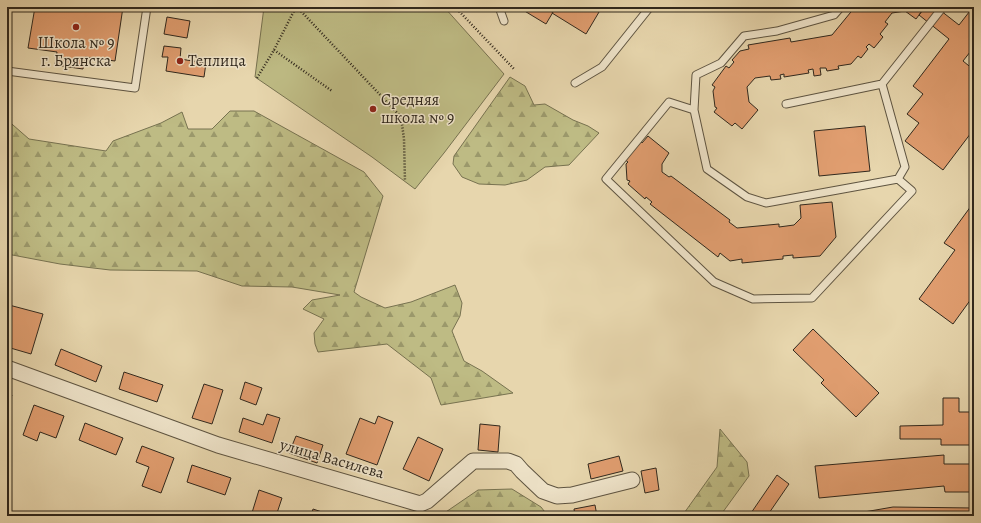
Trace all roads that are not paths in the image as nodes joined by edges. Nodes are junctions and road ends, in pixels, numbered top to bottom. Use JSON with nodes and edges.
{"nodes":[{"id":1,"x":147,"y":7,"type":"edge"},
{"id":2,"x":499,"y":7,"type":"edge"},
{"id":3,"x":650,"y":7,"type":"edge"},
{"id":4,"x":841,"y":7,"type":"edge"},
{"id":5,"x":943,"y":7,"type":"edge"},
{"id":6,"x":504,"y":21,"type":"dead end"},
{"id":7,"x":7,"y":71,"type":"edge"},
{"id":8,"x":575,"y":83,"type":"dead end"},
{"id":9,"x":882,"y":84,"type":"junction"},
{"id":10,"x":786,"y":104,"type":"dead end"},
{"id":11,"x":694,"y":110,"type":"junction"},
{"id":12,"x":898,"y":179,"type":"junction"},
{"id":13,"x":7,"y":368,"type":"edge"},
{"id":14,"x":632,"y":480,"type":"dead end"}],
"edges":[{"from":1,"to":7,"type":"lane"},
{"from":2,"to":6,"type":"lane"},
{"from":3,"to":8,"type":"lane"},
{"from":4,"to":11,"type":"lane"},
{"from":5,"to":9,"type":"lane"},
{"from":9,"to":10,"type":"lane"},
{"from":9,"to":12,"type":"lane"},
{"from":11,"to":12,"type":"lane"},
{"from":11,"to":12,"type":"lane"},
{"from":13,"to":14,"type":"street","name":"улица Василева"}]}
